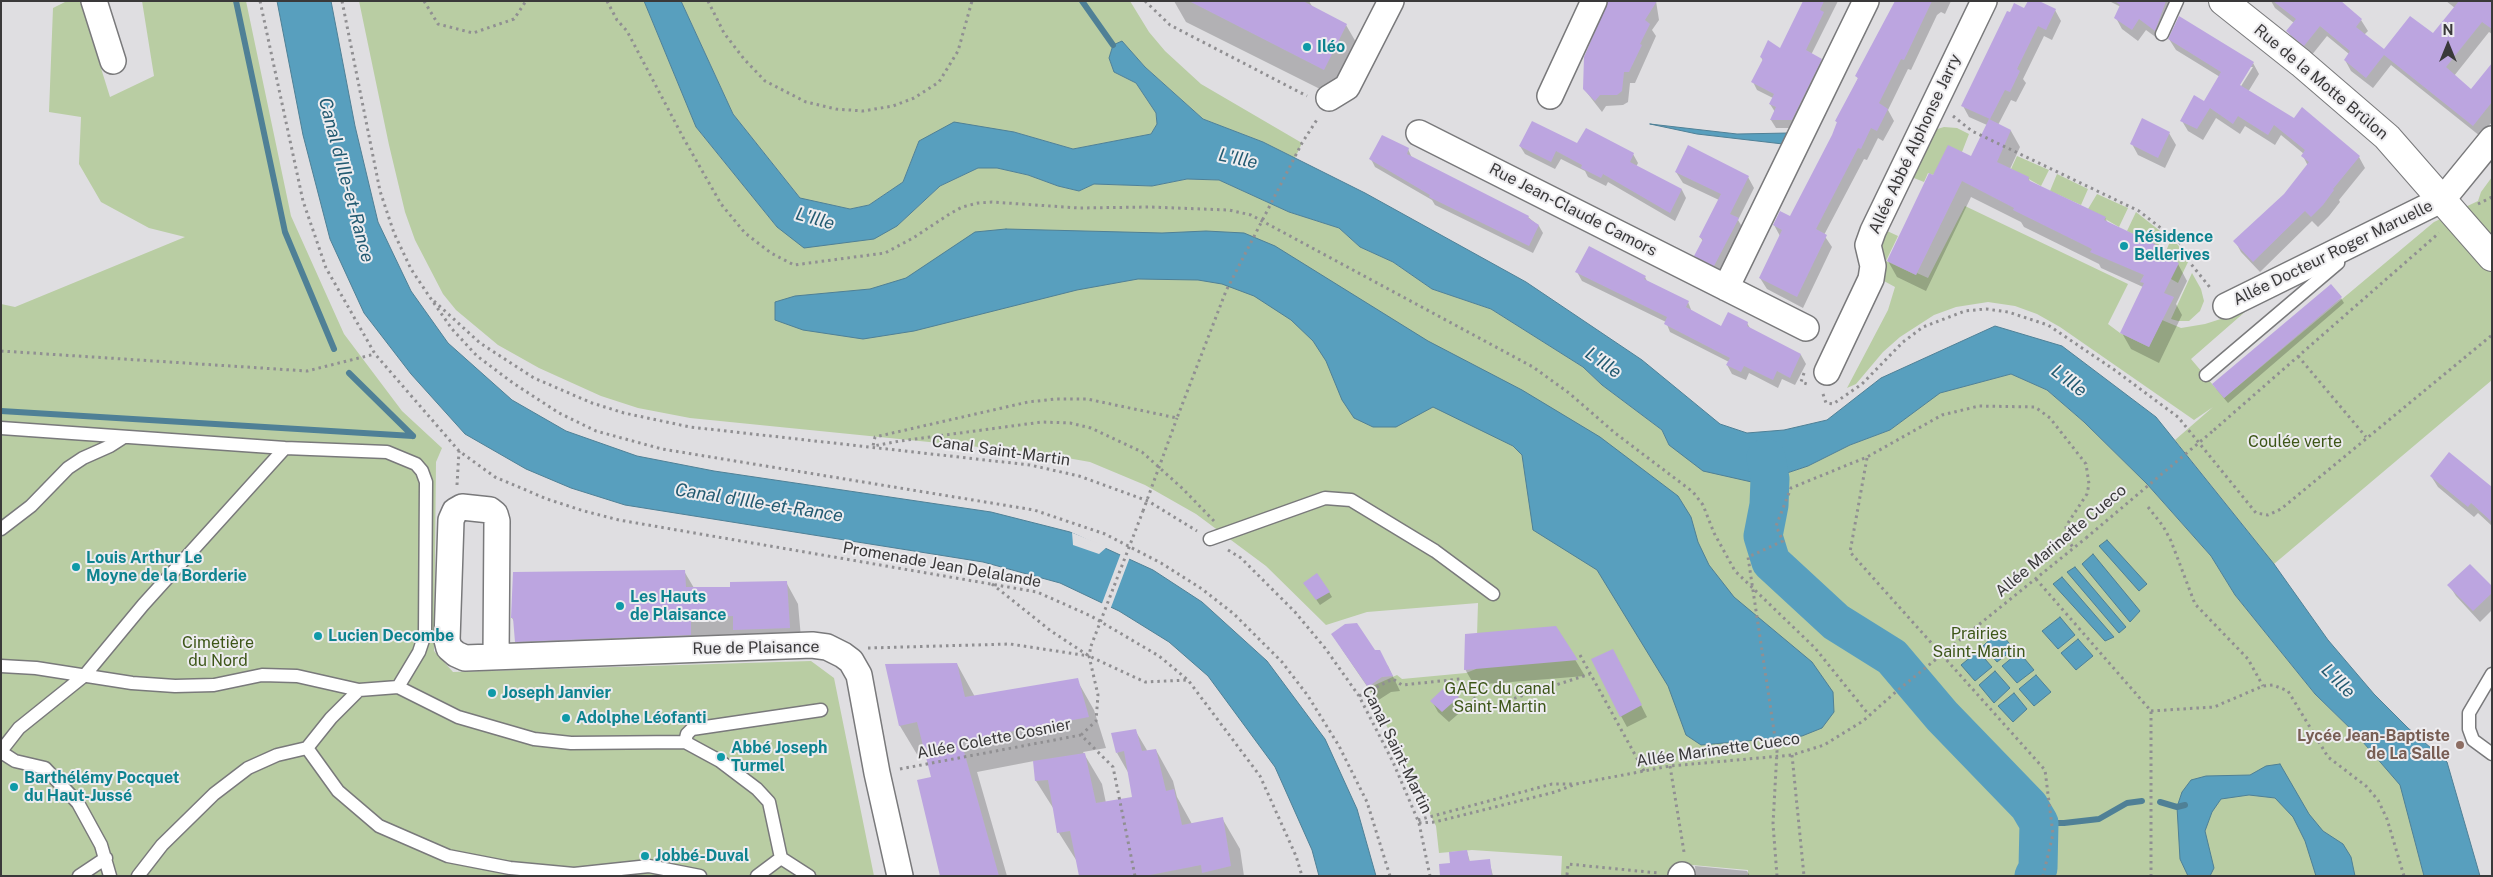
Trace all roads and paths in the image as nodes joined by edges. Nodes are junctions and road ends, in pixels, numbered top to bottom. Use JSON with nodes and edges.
{"nodes":[{"id":1,"x":94,"y":1,"type":"edge"},
{"id":2,"x":260,"y":1,"type":"edge"},
{"id":3,"x":342,"y":1,"type":"edge"},
{"id":4,"x":424,"y":1,"type":"edge"},
{"id":5,"x":526,"y":1,"type":"edge"},
{"id":6,"x":607,"y":1,"type":"edge"},
{"id":7,"x":708,"y":1,"type":"edge"},
{"id":8,"x":972,"y":1,"type":"edge"},
{"id":9,"x":1145,"y":1,"type":"edge"},
{"id":10,"x":1390,"y":1,"type":"edge"},
{"id":11,"x":1594,"y":1,"type":"edge"},
{"id":12,"x":1866,"y":1,"type":"edge"},
{"id":13,"x":1984,"y":1,"type":"edge"},
{"id":14,"x":2177,"y":1,"type":"edge"},
{"id":15,"x":2223,"y":1,"type":"edge"},
{"id":16,"x":2162,"y":34,"type":"dead end"},
{"id":17,"x":113,"y":61,"type":"dead end"},
{"id":18,"x":1550,"y":96,"type":"dead end"},
{"id":19,"x":1328,"y":98,"type":"junction"},
{"id":20,"x":1934,"y":102,"type":"junction"},
{"id":21,"x":1419,"y":133,"type":"dead end"},
{"id":22,"x":2492,"y":139,"type":"edge"},
{"id":23,"x":2443,"y":199,"type":"junction"},
{"id":24,"x":1262,"y":221,"type":"junction"},
{"id":25,"x":2443,"y":228,"type":"dead end"},
{"id":26,"x":2333,"y":253,"type":"junction"},
{"id":27,"x":2492,"y":257,"type":"edge"},
{"id":28,"x":1726,"y":288,"type":"junction"},
{"id":29,"x":429,"y":296,"type":"junction"},
{"id":30,"x":2226,"y":306,"type":"joint"},
{"id":31,"x":1806,"y":328,"type":"dead end"},
{"id":32,"x":2492,"y":334,"type":"edge"},
{"id":33,"x":1,"y":351,"type":"edge"},
{"id":34,"x":375,"y":354,"type":"junction"},
{"id":35,"x":2298,"y":356,"type":"junction"},
{"id":36,"x":1827,"y":372,"type":"dead end"},
{"id":37,"x":2206,"y":375,"type":"dead end"},
{"id":38,"x":1826,"y":403,"type":"dead end"},
{"id":39,"x":1177,"y":418,"type":"junction"},
{"id":40,"x":1,"y":428,"type":"edge"},
{"id":41,"x":124,"y":437,"type":"junction"},
{"id":42,"x":2366,"y":437,"type":"junction"},
{"id":43,"x":873,"y":446,"type":"junction"},
{"id":44,"x":285,"y":448,"type":"junction"},
{"id":45,"x":459,"y":451,"type":"junction"},
{"id":46,"x":1868,"y":457,"type":"junction"},
{"id":47,"x":1160,"y":468,"type":"junction"},
{"id":48,"x":1148,"y":501,"type":"junction"},
{"id":49,"x":2148,"y":507,"type":"dead end"},
{"id":50,"x":455,"y":512,"type":"junction"},
{"id":51,"x":1,"y":529,"type":"edge"},
{"id":52,"x":1227,"y":534,"type":"junction"},
{"id":53,"x":1210,"y":539,"type":"junction"},
{"id":54,"x":2074,"y":548,"type":"junction"},
{"id":55,"x":2036,"y":579,"type":"junction"},
{"id":56,"x":992,"y":583,"type":"junction"},
{"id":57,"x":1754,"y":588,"type":"junction"},
{"id":58,"x":1493,"y":594,"type":"dead end"},
{"id":59,"x":1943,"y":654,"type":"junction"},
{"id":60,"x":843,"y":655,"type":"junction"},
{"id":61,"x":1580,"y":655,"type":"dead end"},
{"id":62,"x":496,"y":656,"type":"junction"},
{"id":63,"x":1089,"y":656,"type":"junction"},
{"id":64,"x":1,"y":666,"type":"edge"},
{"id":65,"x":1590,"y":674,"type":"junction"},
{"id":66,"x":2492,"y":674,"type":"edge"},
{"id":67,"x":85,"y":675,"type":"junction"},
{"id":68,"x":1188,"y":680,"type":"junction"},
{"id":69,"x":2263,"y":686,"type":"junction"},
{"id":70,"x":398,"y":687,"type":"junction"},
{"id":71,"x":359,"y":690,"type":"junction"},
{"id":72,"x":1359,"y":696,"type":"junction"},
{"id":73,"x":821,"y":710,"type":"dead end"},
{"id":74,"x":2151,"y":710,"type":"junction"},
{"id":75,"x":1869,"y":715,"type":"junction"},
{"id":76,"x":1081,"y":735,"type":"junction"},
{"id":77,"x":685,"y":742,"type":"junction"},
{"id":78,"x":307,"y":748,"type":"junction"},
{"id":79,"x":1,"y":751,"type":"edge"},
{"id":80,"x":2492,"y":754,"type":"edge"},
{"id":81,"x":1792,"y":755,"type":"junction"},
{"id":82,"x":1777,"y":757,"type":"junction"},
{"id":83,"x":1670,"y":766,"type":"junction"},
{"id":84,"x":1644,"y":771,"type":"junction"},
{"id":85,"x":877,"y":773,"type":"junction"},
{"id":86,"x":1576,"y":784,"type":"junction"},
{"id":87,"x":1418,"y":822,"type":"junction"},
{"id":88,"x":106,"y":858,"type":"junction"},
{"id":89,"x":781,"y":858,"type":"junction"},
{"id":90,"x":573,"y":875,"type":"edge"},
{"id":91,"x":1567,"y":875,"type":"edge"},
{"id":92,"x":1682,"y":875,"type":"edge"},
{"id":93,"x":79,"y":876,"type":"edge"},
{"id":94,"x":110,"y":876,"type":"edge"},
{"id":95,"x":138,"y":876,"type":"edge"},
{"id":96,"x":700,"y":876,"type":"edge"},
{"id":97,"x":757,"y":876,"type":"edge"},
{"id":98,"x":809,"y":876,"type":"edge"},
{"id":99,"x":900,"y":876,"type":"edge"},
{"id":100,"x":1135,"y":876,"type":"edge"},
{"id":101,"x":1302,"y":876,"type":"edge"},
{"id":102,"x":1390,"y":876,"type":"edge"},
{"id":103,"x":1430,"y":876,"type":"edge"},
{"id":104,"x":1777,"y":876,"type":"edge"},
{"id":105,"x":1804,"y":876,"type":"edge"},
{"id":106,"x":2043,"y":876,"type":"edge"},
{"id":107,"x":2151,"y":876,"type":"edge"},
{"id":108,"x":2404,"y":876,"type":"edge"}],
"edges":[{"from":1,"to":17,"type":"street"},
{"from":2,"to":34,"type":"path","name":"Promenade Jean Delalande"},
{"from":3,"to":29,"type":"path"},
{"from":4,"to":5,"type":"path"},
{"from":6,"to":24,"type":"path"},
{"from":7,"to":8,"type":"path"},
{"from":9,"to":19,"type":"path"},
{"from":10,"to":19,"type":"street"},
{"from":11,"to":18,"type":"street"},
{"from":12,"to":28,"type":"street"},
{"from":13,"to":20,"type":"street","name":"Allée Abbé Alphonse Jarry"},
{"from":14,"to":16,"type":"lane"},
{"from":15,"to":23,"type":"street","name":"Rue de la Motte Brûlon"},
{"from":19,"to":24,"type":"path"},
{"from":20,"to":30,"type":"path","name":"Allée Docteur Roger Maruelle"},
{"from":20,"to":36,"type":"street","name":"Allée Abbé Alphonse Jarry"},
{"from":21,"to":28,"type":"street","name":"Rue Jean-Claude Camors"},
{"from":22,"to":23,"type":"street"},
{"from":23,"to":26,"type":"street","name":"Allée Docteur Roger Maruelle"},
{"from":23,"to":27,"type":"street","name":"Rue de la Motte Brûlon"},
{"from":24,"to":39,"type":"path"},
{"from":24,"to":57,"type":"path"},
{"from":25,"to":35,"type":"path","name":"Allée Marinette Cueco"},
{"from":26,"to":30,"type":"street","name":"Allée Docteur Roger Maruelle"},
{"from":26,"to":37,"type":"lane"},
{"from":28,"to":31,"type":"street","name":"Rue Jean-Claude Camors"},
{"from":29,"to":43,"type":"path","name":"Canal Saint-Martin"},
{"from":29,"to":102,"type":"path"},
{"from":32,"to":42,"type":"path"},
{"from":33,"to":34,"type":"path"},
{"from":34,"to":45,"type":"path","name":"Promenade Jean Delalande"},
{"from":35,"to":42,"type":"path"},
{"from":35,"to":54,"type":"path","name":"Allée Marinette Cueco","bridge":true},
{"from":38,"to":42,"type":"path"},
{"from":39,"to":43,"type":"path"},
{"from":39,"to":47,"type":"path"},
{"from":40,"to":41,"type":"lane"},
{"from":41,"to":44,"type":"lane"},
{"from":41,"to":51,"type":"lane"},
{"from":43,"to":47,"type":"path"},
{"from":43,"to":48,"type":"path","name":"Canal Saint-Martin"},
{"from":44,"to":67,"type":"lane"},
{"from":44,"to":70,"type":"lane"},
{"from":45,"to":50,"type":"path"},
{"from":45,"to":56,"type":"path","name":"Promenade Jean Delalande"},
{"from":46,"to":54,"type":"path"},
{"from":46,"to":57,"type":"path"},
{"from":46,"to":59,"type":"path"},
{"from":47,"to":48,"type":"path"},
{"from":47,"to":52,"type":"path"},
{"from":48,"to":53,"type":"path","name":"Canal Saint-Martin"},
{"from":48,"to":63,"type":"path","bridge":true},
{"from":49,"to":69,"type":"path"},
{"from":50,"to":62,"type":"street"},
{"from":50,"to":62,"type":"street","name":"Rue de Plaisance"},
{"from":52,"to":53,"type":"lane"},
{"from":52,"to":58,"type":"lane"},
{"from":53,"to":72,"type":"path","name":"Canal Saint-Martin"},
{"from":54,"to":55,"type":"path","name":"Allée Marinette Cueco"},
{"from":55,"to":59,"type":"path","name":"Allée Marinette Cueco"},
{"from":55,"to":74,"type":"path"},
{"from":56,"to":63,"type":"path"},
{"from":56,"to":68,"type":"path","name":"Promenade Jean Delalande"},
{"from":57,"to":75,"type":"path"},
{"from":57,"to":82,"type":"path"},
{"from":59,"to":75,"type":"path","name":"Allée Marinette Cueco"},
{"from":59,"to":106,"type":"path"},
{"from":60,"to":62,"type":"street","name":"Rue de Plaisance"},
{"from":60,"to":63,"type":"path"},
{"from":60,"to":85,"type":"street","name":"Rue de Plaisance"},
{"from":61,"to":65,"type":"path"},
{"from":63,"to":68,"type":"path"},
{"from":63,"to":76,"type":"path"},
{"from":64,"to":67,"type":"lane"},
{"from":65,"to":72,"type":"path"},
{"from":65,"to":84,"type":"path"},
{"from":66,"to":80,"type":"lane"},
{"from":67,"to":71,"type":"lane"},
{"from":67,"to":79,"type":"lane"},
{"from":68,"to":101,"type":"path","name":"Promenade Jean Delalande"},
{"from":69,"to":74,"type":"path"},
{"from":69,"to":108,"type":"path"},
{"from":70,"to":71,"type":"lane"},
{"from":70,"to":77,"type":"lane"},
{"from":71,"to":78,"type":"lane"},
{"from":72,"to":87,"type":"path","name":"Canal Saint-Martin"},
{"from":73,"to":77,"type":"lane"},
{"from":74,"to":107,"type":"path"},
{"from":75,"to":81,"type":"path","name":"Allée Marinette Cueco"},
{"from":76,"to":85,"type":"path","name":"Allée Colette Cosnier"},
{"from":76,"to":100,"type":"path","name":"Allée Colette Cosnier"},
{"from":77,"to":89,"type":"lane"},
{"from":78,"to":90,"type":"lane"},
{"from":78,"to":95,"type":"lane"},
{"from":79,"to":88,"type":"lane"},
{"from":81,"to":82,"type":"path","name":"Allée Marinette Cueco"},
{"from":81,"to":105,"type":"path"},
{"from":82,"to":83,"type":"path","name":"Allée Marinette Cueco"},
{"from":82,"to":104,"type":"path"},
{"from":83,"to":84,"type":"path","name":"Allée Marinette Cueco"},
{"from":83,"to":92,"type":"path"},
{"from":84,"to":86,"type":"path","name":"Allée Marinette Cueco"},
{"from":85,"to":99,"type":"street","name":"Rue de Plaisance"},
{"from":86,"to":87,"type":"path","name":"Allée Marinette Cueco"},
{"from":86,"to":87,"type":"path"},
{"from":87,"to":103,"type":"path","name":"Canal Saint-Martin"},
{"from":88,"to":93,"type":"lane"},
{"from":88,"to":94,"type":"lane"},
{"from":89,"to":97,"type":"lane"},
{"from":89,"to":98,"type":"lane"},
{"from":90,"to":96,"type":"lane"},
{"from":91,"to":92,"type":"path"}]}
